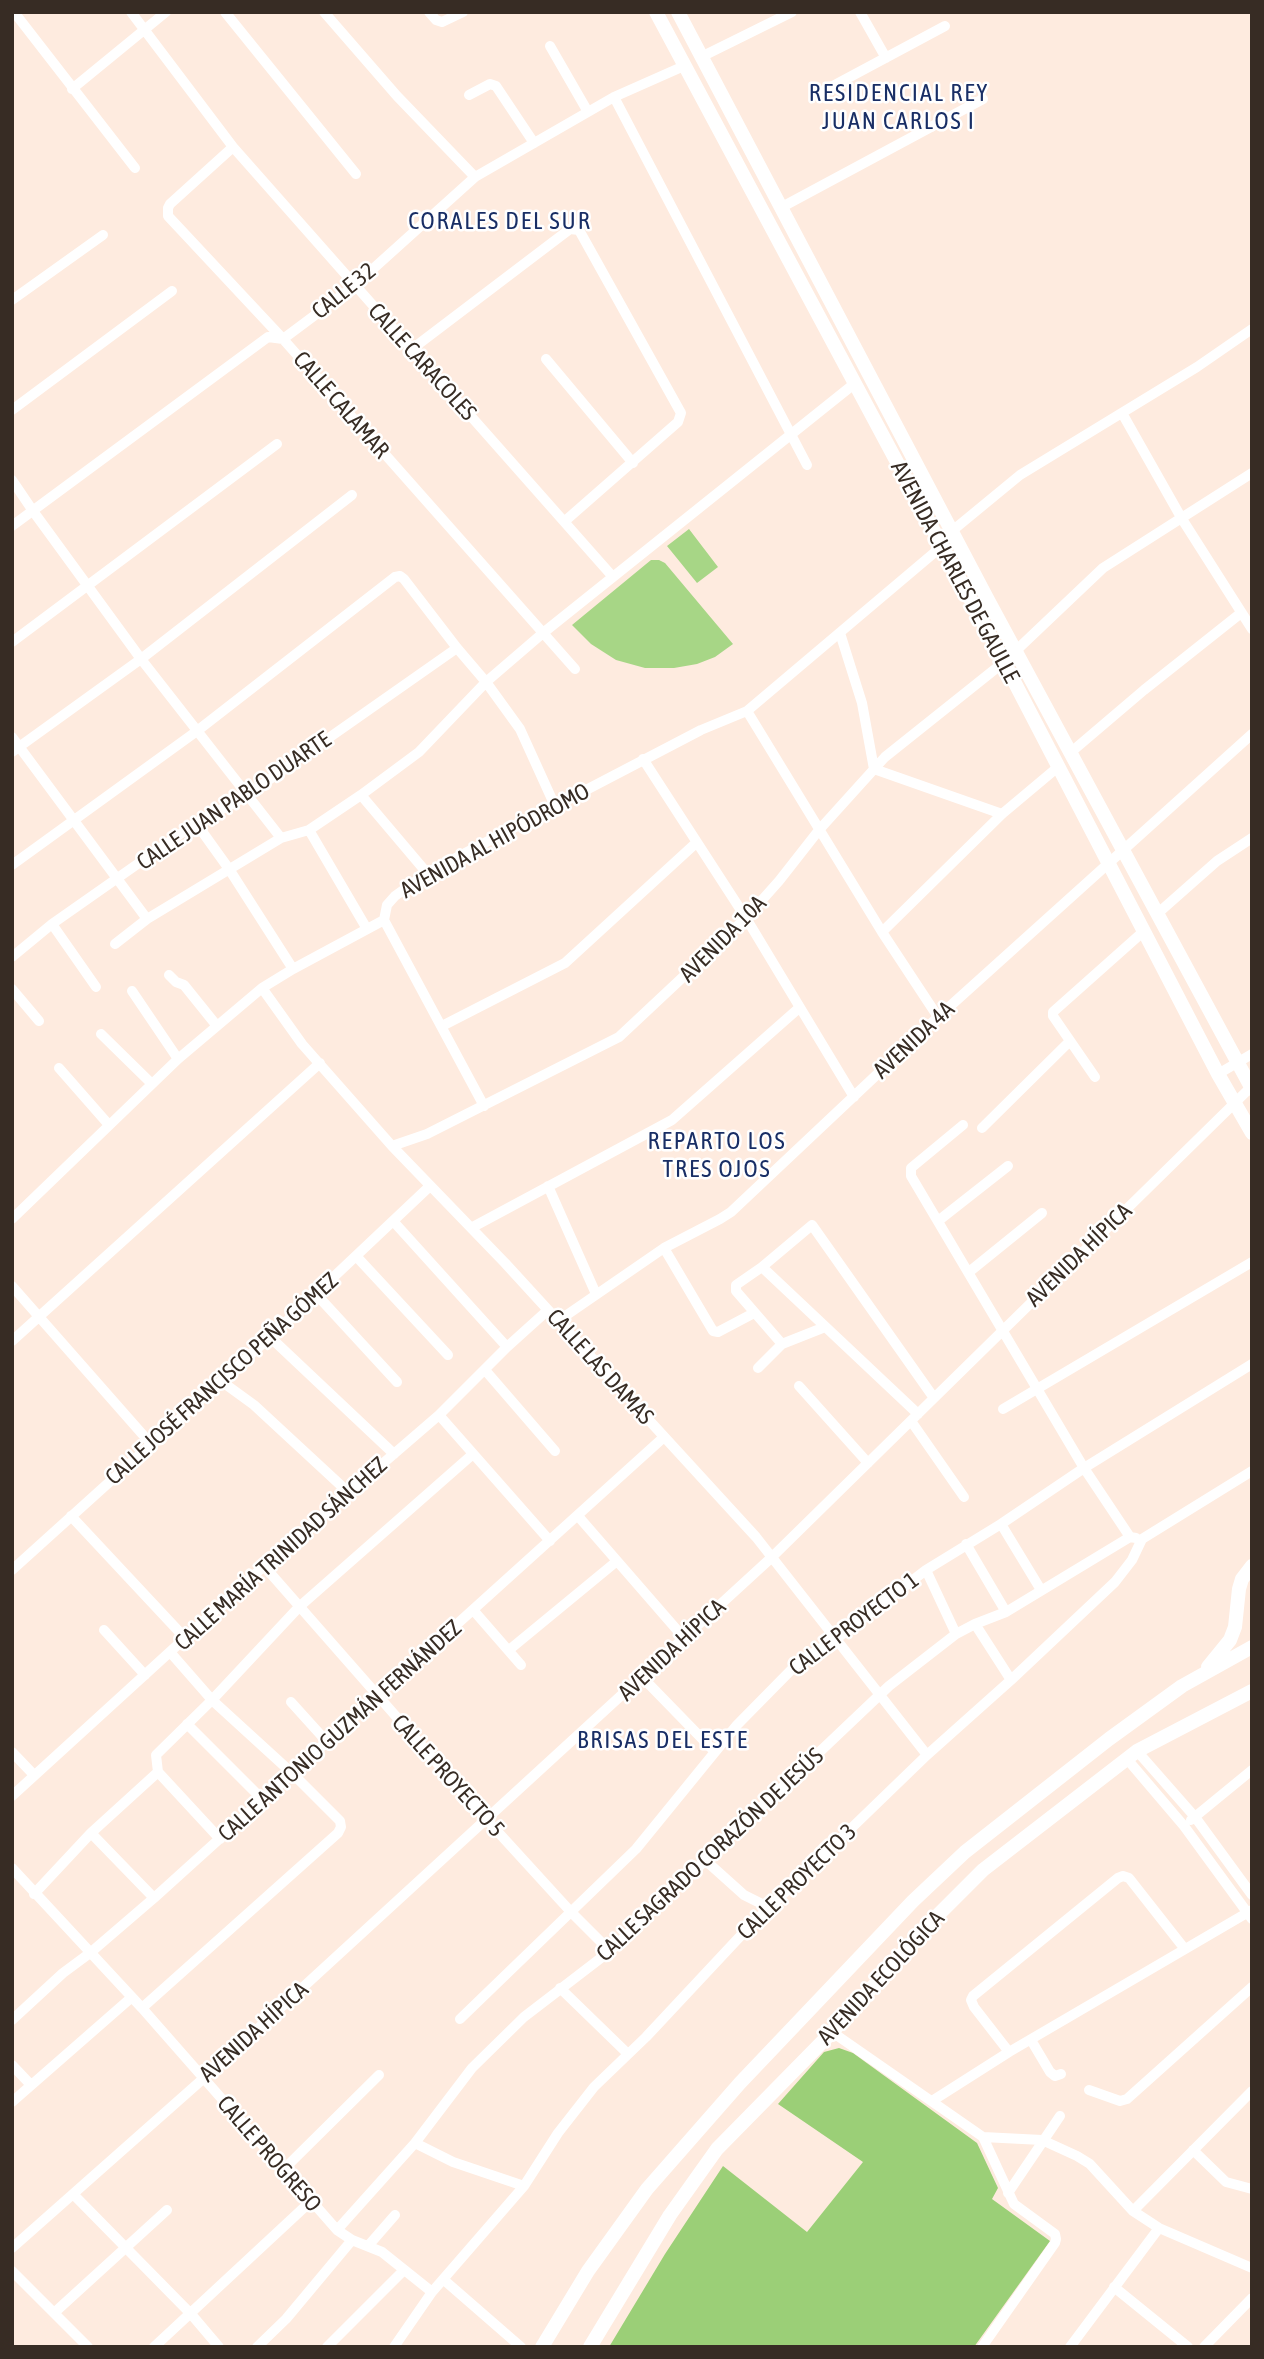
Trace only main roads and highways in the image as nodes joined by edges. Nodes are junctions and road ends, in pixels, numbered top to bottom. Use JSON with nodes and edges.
{"nodes":[{"id":1,"x":656,"y":12,"type":"edge"},
{"id":2,"x":678,"y":12,"type":"edge"},
{"id":3,"x":1251,"y":1088,"type":"edge"},
{"id":4,"x":1252,"y":1133,"type":"edge"},
{"id":5,"x":1252,"y":1566,"type":"edge"},
{"id":6,"x":1252,"y":1647,"type":"edge"},
{"id":7,"x":1200,"y":1676,"type":"junction"},
{"id":8,"x":1252,"y":1691,"type":"edge"},
{"id":9,"x":542,"y":2347,"type":"edge"},
{"id":10,"x":590,"y":2347,"type":"edge"}],
"edges":[{"from":1,"to":4,"type":"main road","name":"AVENIDA CHARLES DE GAULLE"},
{"from":2,"to":3,"type":"main road","name":"AVENIDA CHARLES DE GAULLE"},
{"from":5,"to":7,"type":"main road"},
{"from":6,"to":7,"type":"main road"},
{"from":7,"to":9,"type":"main road"},
{"from":8,"to":10,"type":"main road","name":"AVENIDA ECOLÓGICA"}]}
